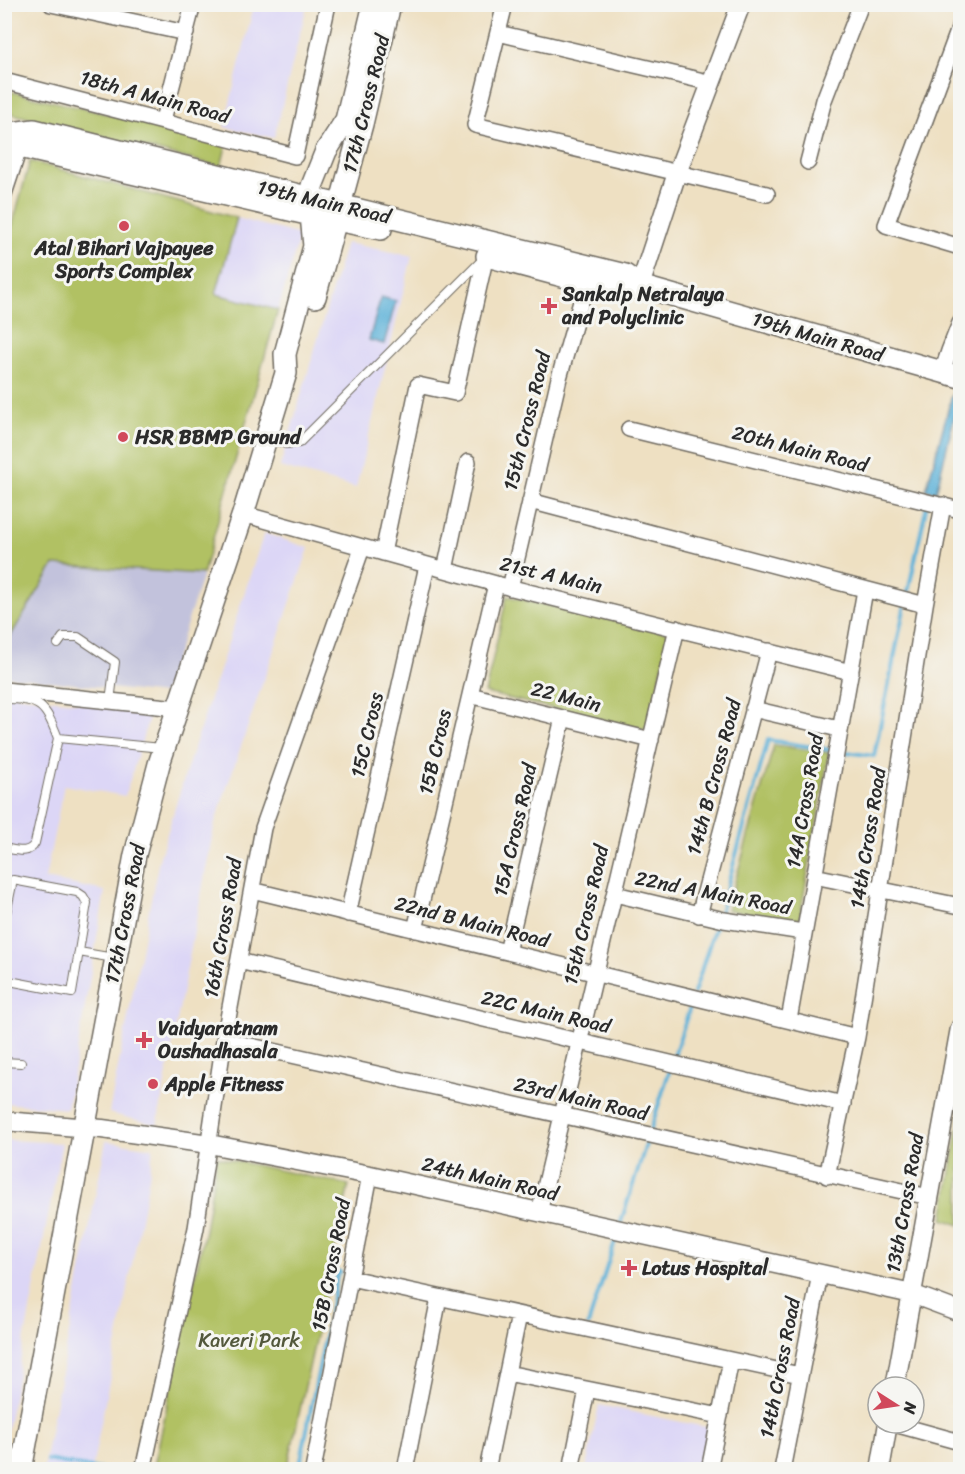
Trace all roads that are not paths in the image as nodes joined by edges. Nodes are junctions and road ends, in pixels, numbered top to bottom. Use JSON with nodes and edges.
{"nodes":[{"id":1,"x":51,"y":4,"type":"edge"},
{"id":2,"x":193,"y":4,"type":"edge"},
{"id":3,"x":328,"y":4,"type":"edge"},
{"id":4,"x":375,"y":4,"type":"edge"},
{"id":5,"x":390,"y":4,"type":"edge"},
{"id":6,"x":505,"y":4,"type":"edge"},
{"id":7,"x":741,"y":4,"type":"edge"},
{"id":8,"x":861,"y":4,"type":"edge"},
{"id":9,"x":91,"y":8,"type":"edge"},
{"id":10,"x":960,"y":26,"type":"edge"},
{"id":11,"x":186,"y":33,"type":"junction"},
{"id":12,"x":498,"y":33,"type":"junction"},
{"id":13,"x":4,"y":81,"type":"edge"},
{"id":14,"x":712,"y":83,"type":"junction"},
{"id":15,"x":163,"y":120,"type":"junction"},
{"id":16,"x":13,"y":137,"type":"edge"},
{"id":17,"x":347,"y":138,"type":"junction"},
{"id":18,"x":808,"y":162,"type":"dead end"},
{"id":19,"x":677,"y":173,"type":"junction"},
{"id":20,"x":4,"y":194,"type":"edge"},
{"id":21,"x":767,"y":194,"type":"dead end"},
{"id":22,"x":311,"y":207,"type":"junction"},
{"id":23,"x":338,"y":213,"type":"junction"},
{"id":24,"x":960,"y":247,"type":"edge"},
{"id":25,"x":486,"y":255,"type":"junction"},
{"id":26,"x":589,"y":275,"type":"junction"},
{"id":27,"x":640,"y":286,"type":"junction"},
{"id":28,"x":960,"y":323,"type":"edge"},
{"id":29,"x":286,"y":373,"type":"junction"},
{"id":30,"x":953,"y":375,"type":"edge"},
{"id":31,"x":629,"y":429,"type":"dead end"},
{"id":32,"x":266,"y":438,"type":"junction"},
{"id":33,"x":468,"y":462,"type":"dead end"},
{"id":34,"x":530,"y":501,"type":"junction"},
{"id":35,"x":943,"y":505,"type":"junction"},
{"id":36,"x":960,"y":510,"type":"edge"},
{"id":37,"x":243,"y":514,"type":"junction"},
{"id":38,"x":362,"y":548,"type":"junction"},
{"id":39,"x":383,"y":553,"type":"junction"},
{"id":40,"x":427,"y":566,"type":"junction"},
{"id":41,"x":445,"y":570,"type":"junction"},
{"id":42,"x":503,"y":586,"type":"junction"},
{"id":43,"x":865,"y":590,"type":"junction"},
{"id":44,"x":912,"y":601,"type":"junction"},
{"id":45,"x":677,"y":628,"type":"junction"},
{"id":46,"x":58,"y":644,"type":"dead end"},
{"id":47,"x":769,"y":651,"type":"junction"},
{"id":48,"x":851,"y":672,"type":"junction"},
{"id":49,"x":4,"y":690,"type":"edge"},
{"id":50,"x":470,"y":695,"type":"junction"},
{"id":51,"x":4,"y":699,"type":"edge"},
{"id":52,"x":110,"y":701,"type":"junction"},
{"id":53,"x":177,"y":708,"type":"junction"},
{"id":54,"x":753,"y":709,"type":"junction"},
{"id":55,"x":563,"y":718,"type":"junction"},
{"id":56,"x":839,"y":729,"type":"junction"},
{"id":57,"x":58,"y":738,"type":"junction"},
{"id":58,"x":651,"y":740,"type":"junction"},
{"id":59,"x":164,"y":748,"type":"junction"},
{"id":60,"x":4,"y":848,"type":"edge"},
{"id":61,"x":814,"y":876,"type":"junction"},
{"id":62,"x":252,"y":890,"type":"junction"},
{"id":63,"x":881,"y":890,"type":"junction"},
{"id":64,"x":615,"y":894,"type":"junction"},
{"id":65,"x":960,"y":906,"type":"edge"},
{"id":66,"x":348,"y":914,"type":"junction"},
{"id":67,"x":699,"y":915,"type":"junction"},
{"id":68,"x":4,"y":923,"type":"edge"},
{"id":69,"x":415,"y":930,"type":"junction"},
{"id":70,"x":803,"y":932,"type":"junction"},
{"id":71,"x":79,"y":952,"type":"junction"},
{"id":72,"x":507,"y":952,"type":"junction"},
{"id":73,"x":116,"y":958,"type":"junction"},
{"id":74,"x":239,"y":961,"type":"junction"},
{"id":75,"x":596,"y":974,"type":"junction"},
{"id":76,"x":4,"y":980,"type":"edge"},
{"id":77,"x":789,"y":1020,"type":"junction"},
{"id":78,"x":960,"y":1028,"type":"edge"},
{"id":79,"x":857,"y":1037,"type":"junction"},
{"id":80,"x":224,"y":1040,"type":"junction"},
{"id":81,"x":580,"y":1042,"type":"junction"},
{"id":82,"x":4,"y":1062,"type":"edge"},
{"id":83,"x":21,"y":1063,"type":"dead end"},
{"id":84,"x":843,"y":1104,"type":"junction"},
{"id":85,"x":562,"y":1116,"type":"junction"},
{"id":86,"x":4,"y":1121,"type":"edge"},
{"id":87,"x":84,"y":1127,"type":"junction"},
{"id":88,"x":209,"y":1144,"type":"junction"},
{"id":89,"x":370,"y":1175,"type":"junction"},
{"id":90,"x":827,"y":1176,"type":"junction"},
{"id":91,"x":930,"y":1197,"type":"junction"},
{"id":92,"x":540,"y":1213,"type":"junction"},
{"id":93,"x":820,"y":1274,"type":"junction"},
{"id":94,"x":350,"y":1278,"type":"junction"},
{"id":95,"x":912,"y":1294,"type":"junction"},
{"id":96,"x":439,"y":1298,"type":"junction"},
{"id":97,"x":960,"y":1312,"type":"edge"},
{"id":98,"x":519,"y":1315,"type":"junction"},
{"id":99,"x":731,"y":1360,"type":"junction"},
{"id":100,"x":507,"y":1373,"type":"junction"},
{"id":101,"x":800,"y":1375,"type":"junction"},
{"id":102,"x":897,"y":1375,"type":"edge"},
{"id":103,"x":587,"y":1390,"type":"junction"},
{"id":104,"x":720,"y":1416,"type":"junction"},
{"id":105,"x":926,"y":1433,"type":"edge"},
{"id":106,"x":887,"y":1435,"type":"edge"},
{"id":107,"x":960,"y":1442,"type":"edge"},
{"id":108,"x":22,"y":1463,"type":"edge"},
{"id":109,"x":142,"y":1470,"type":"edge"},
{"id":110,"x":313,"y":1470,"type":"edge"},
{"id":111,"x":405,"y":1470,"type":"edge"},
{"id":112,"x":487,"y":1470,"type":"edge"},
{"id":113,"x":571,"y":1470,"type":"edge"},
{"id":114,"x":709,"y":1470,"type":"edge"},
{"id":115,"x":782,"y":1470,"type":"edge"},
{"id":116,"x":880,"y":1470,"type":"edge"}],
"edges":[{"from":1,"to":9,"type":"street"},
{"from":2,"to":11,"type":"street"},
{"from":3,"to":15,"type":"street","name":"18th A Main Road"},
{"from":4,"to":17,"type":"main road","name":"17th Cross Road"},
{"from":5,"to":17,"type":"main road","name":"17th Cross Road"},
{"from":6,"to":12,"type":"street"},
{"from":7,"to":14,"type":"street"},
{"from":8,"to":18,"type":"street"},
{"from":9,"to":11,"type":"street"},
{"from":10,"to":24,"type":"street"},
{"from":11,"to":15,"type":"street"},
{"from":12,"to":14,"type":"street"},
{"from":12,"to":19,"type":"street"},
{"from":13,"to":15,"type":"street","name":"18th A Main Road"},
{"from":14,"to":19,"type":"street"},
{"from":16,"to":20,"type":"street"},
{"from":16,"to":22,"type":"main road","name":"19th Main Road"},
{"from":17,"to":22,"type":"main road","name":"17th Cross Road"},
{"from":17,"to":23,"type":"main road","name":"17th Cross Road"},
{"from":19,"to":21,"type":"street"},
{"from":19,"to":27,"type":"street"},
{"from":22,"to":23,"type":"main road","name":"19th Main Road"},
{"from":22,"to":29,"type":"main road","name":"17th Cross Road"},
{"from":23,"to":25,"type":"main road","name":"19th Main Road"},
{"from":23,"to":26,"type":"main road","name":"19th Main Road"},
{"from":23,"to":29,"type":"main road","name":"17th Cross Road"},
{"from":25,"to":26,"type":"main road","name":"19th Main Road"},
{"from":25,"to":32,"type":"lane"},
{"from":25,"to":39,"type":"street"},
{"from":26,"to":27,"type":"main road","name":"19th Main Road"},
{"from":26,"to":34,"type":"street","name":"15th Cross Road"},
{"from":27,"to":30,"type":"main road","name":"19th Main Road"},
{"from":28,"to":30,"type":"street"},
{"from":29,"to":32,"type":"main road","name":"17th Cross Road"},
{"from":31,"to":35,"type":"street","name":"20th Main Road"},
{"from":32,"to":37,"type":"main road","name":"17th Cross Road"},
{"from":33,"to":41,"type":"street"},
{"from":34,"to":42,"type":"street","name":"15th Cross Road"},
{"from":34,"to":43,"type":"street"},
{"from":35,"to":36,"type":"street","name":"20th Main Road"},
{"from":35,"to":44,"type":"street","name":"14th Cross Road"},
{"from":37,"to":38,"type":"street","name":"21st A Main"},
{"from":37,"to":53,"type":"main road","name":"17th Cross Road"},
{"from":38,"to":39,"type":"street","name":"21st A Main"},
{"from":38,"to":62,"type":"street","name":"16th Cross Road"},
{"from":39,"to":40,"type":"street","name":"21st A Main"},
{"from":40,"to":41,"type":"street","name":"21st A Main"},
{"from":40,"to":66,"type":"street","name":"15C Cross"},
{"from":41,"to":42,"type":"street","name":"21st A Main"},
{"from":42,"to":45,"type":"street","name":"21st A Main"},
{"from":42,"to":50,"type":"street","name":"15B Cross"},
{"from":43,"to":44,"type":"street"},
{"from":43,"to":48,"type":"street","name":"14A Cross Road"},
{"from":44,"to":63,"type":"street","name":"14th Cross Road"},
{"from":45,"to":47,"type":"street","name":"21st A Main"},
{"from":45,"to":58,"type":"street","name":"15th Cross Road"},
{"from":46,"to":52,"type":"lane"},
{"from":47,"to":48,"type":"street","name":"21st A Main"},
{"from":47,"to":54,"type":"street","name":"14th B Cross Road"},
{"from":48,"to":56,"type":"street","name":"14A Cross Road"},
{"from":49,"to":52,"type":"street"},
{"from":50,"to":55,"type":"street","name":"22 Main"},
{"from":50,"to":69,"type":"street","name":"15B Cross"},
{"from":51,"to":57,"type":"lane"},
{"from":52,"to":53,"type":"street"},
{"from":53,"to":59,"type":"main road","name":"17th Cross Road"},
{"from":54,"to":56,"type":"street"},
{"from":54,"to":67,"type":"street","name":"14th B Cross Road"},
{"from":55,"to":58,"type":"street","name":"22 Main"},
{"from":55,"to":72,"type":"street","name":"15A Cross Road"},
{"from":56,"to":61,"type":"street","name":"14A Cross Road"},
{"from":57,"to":59,"type":"lane"},
{"from":57,"to":60,"type":"lane"},
{"from":58,"to":64,"type":"street","name":"15th Cross Road"},
{"from":59,"to":73,"type":"main road","name":"17th Cross Road"},
{"from":61,"to":63,"type":"street"},
{"from":61,"to":70,"type":"street","name":"14A Cross Road"},
{"from":62,"to":66,"type":"street","name":"22nd B Main Road"},
{"from":62,"to":74,"type":"street","name":"16th Cross Road"},
{"from":63,"to":65,"type":"street"},
{"from":63,"to":79,"type":"street","name":"14th Cross Road"},
{"from":64,"to":67,"type":"street","name":"22nd A Main Road"},
{"from":64,"to":75,"type":"street","name":"15th Cross Road"},
{"from":66,"to":69,"type":"street","name":"22nd B Main Road"},
{"from":67,"to":70,"type":"street","name":"22nd A Main Road"},
{"from":68,"to":71,"type":"lane"},
{"from":69,"to":72,"type":"street","name":"22nd B Main Road"},
{"from":70,"to":77,"type":"street","name":"14A Cross Road"},
{"from":71,"to":73,"type":"lane"},
{"from":71,"to":76,"type":"lane"},
{"from":72,"to":75,"type":"street","name":"22nd B Main Road"},
{"from":73,"to":87,"type":"main road","name":"17th Cross Road"},
{"from":74,"to":80,"type":"street","name":"16th Cross Road"},
{"from":74,"to":81,"type":"street","name":"22C Main Road"},
{"from":75,"to":77,"type":"street","name":"22nd B Main Road"},
{"from":75,"to":81,"type":"street","name":"15th Cross Road"},
{"from":77,"to":79,"type":"street","name":"22nd B Main Road"},
{"from":78,"to":91,"type":"street","name":"13th Cross Road"},
{"from":79,"to":84,"type":"street","name":"14th Cross Road"},
{"from":80,"to":85,"type":"street","name":"23rd Main Road"},
{"from":80,"to":88,"type":"street","name":"16th Cross Road"},
{"from":81,"to":84,"type":"street","name":"22C Main Road"},
{"from":81,"to":85,"type":"street","name":"15th Cross Road"},
{"from":82,"to":83,"type":"lane"},
{"from":84,"to":90,"type":"street","name":"14th Cross Road"},
{"from":85,"to":90,"type":"street","name":"23rd Main Road"},
{"from":85,"to":92,"type":"street","name":"15th Cross Road"},
{"from":86,"to":87,"type":"street","name":"24th Main Road"},
{"from":87,"to":88,"type":"street","name":"24th Main Road"},
{"from":87,"to":108,"type":"main road","name":"17th Cross Road"},
{"from":88,"to":89,"type":"street","name":"24th Main Road"},
{"from":88,"to":109,"type":"street","name":"16th Cross Road"},
{"from":89,"to":92,"type":"street","name":"24th Main Road"},
{"from":89,"to":94,"type":"street","name":"15B Cross Road"},
{"from":90,"to":91,"type":"street","name":"23rd Main Road"},
{"from":91,"to":95,"type":"street","name":"13th Cross Road"},
{"from":92,"to":93,"type":"street","name":"24th Main Road"},
{"from":93,"to":95,"type":"street","name":"24th Main Road"},
{"from":93,"to":101,"type":"street","name":"14th Cross Road"},
{"from":94,"to":96,"type":"street"},
{"from":94,"to":110,"type":"street","name":"15B Cross Road"},
{"from":95,"to":97,"type":"street","name":"24th Main Road"},
{"from":95,"to":102,"type":"street","name":"13th Cross Road"},
{"from":96,"to":98,"type":"street"},
{"from":96,"to":111,"type":"street"},
{"from":98,"to":99,"type":"street"},
{"from":98,"to":100,"type":"street"},
{"from":99,"to":101,"type":"street"},
{"from":99,"to":104,"type":"street"},
{"from":100,"to":103,"type":"street"},
{"from":100,"to":112,"type":"street"},
{"from":101,"to":115,"type":"street","name":"14th Cross Road"},
{"from":103,"to":104,"type":"street"},
{"from":103,"to":113,"type":"street"},
{"from":104,"to":114,"type":"street"},
{"from":105,"to":107,"type":"street"},
{"from":106,"to":116,"type":"street"}]}
